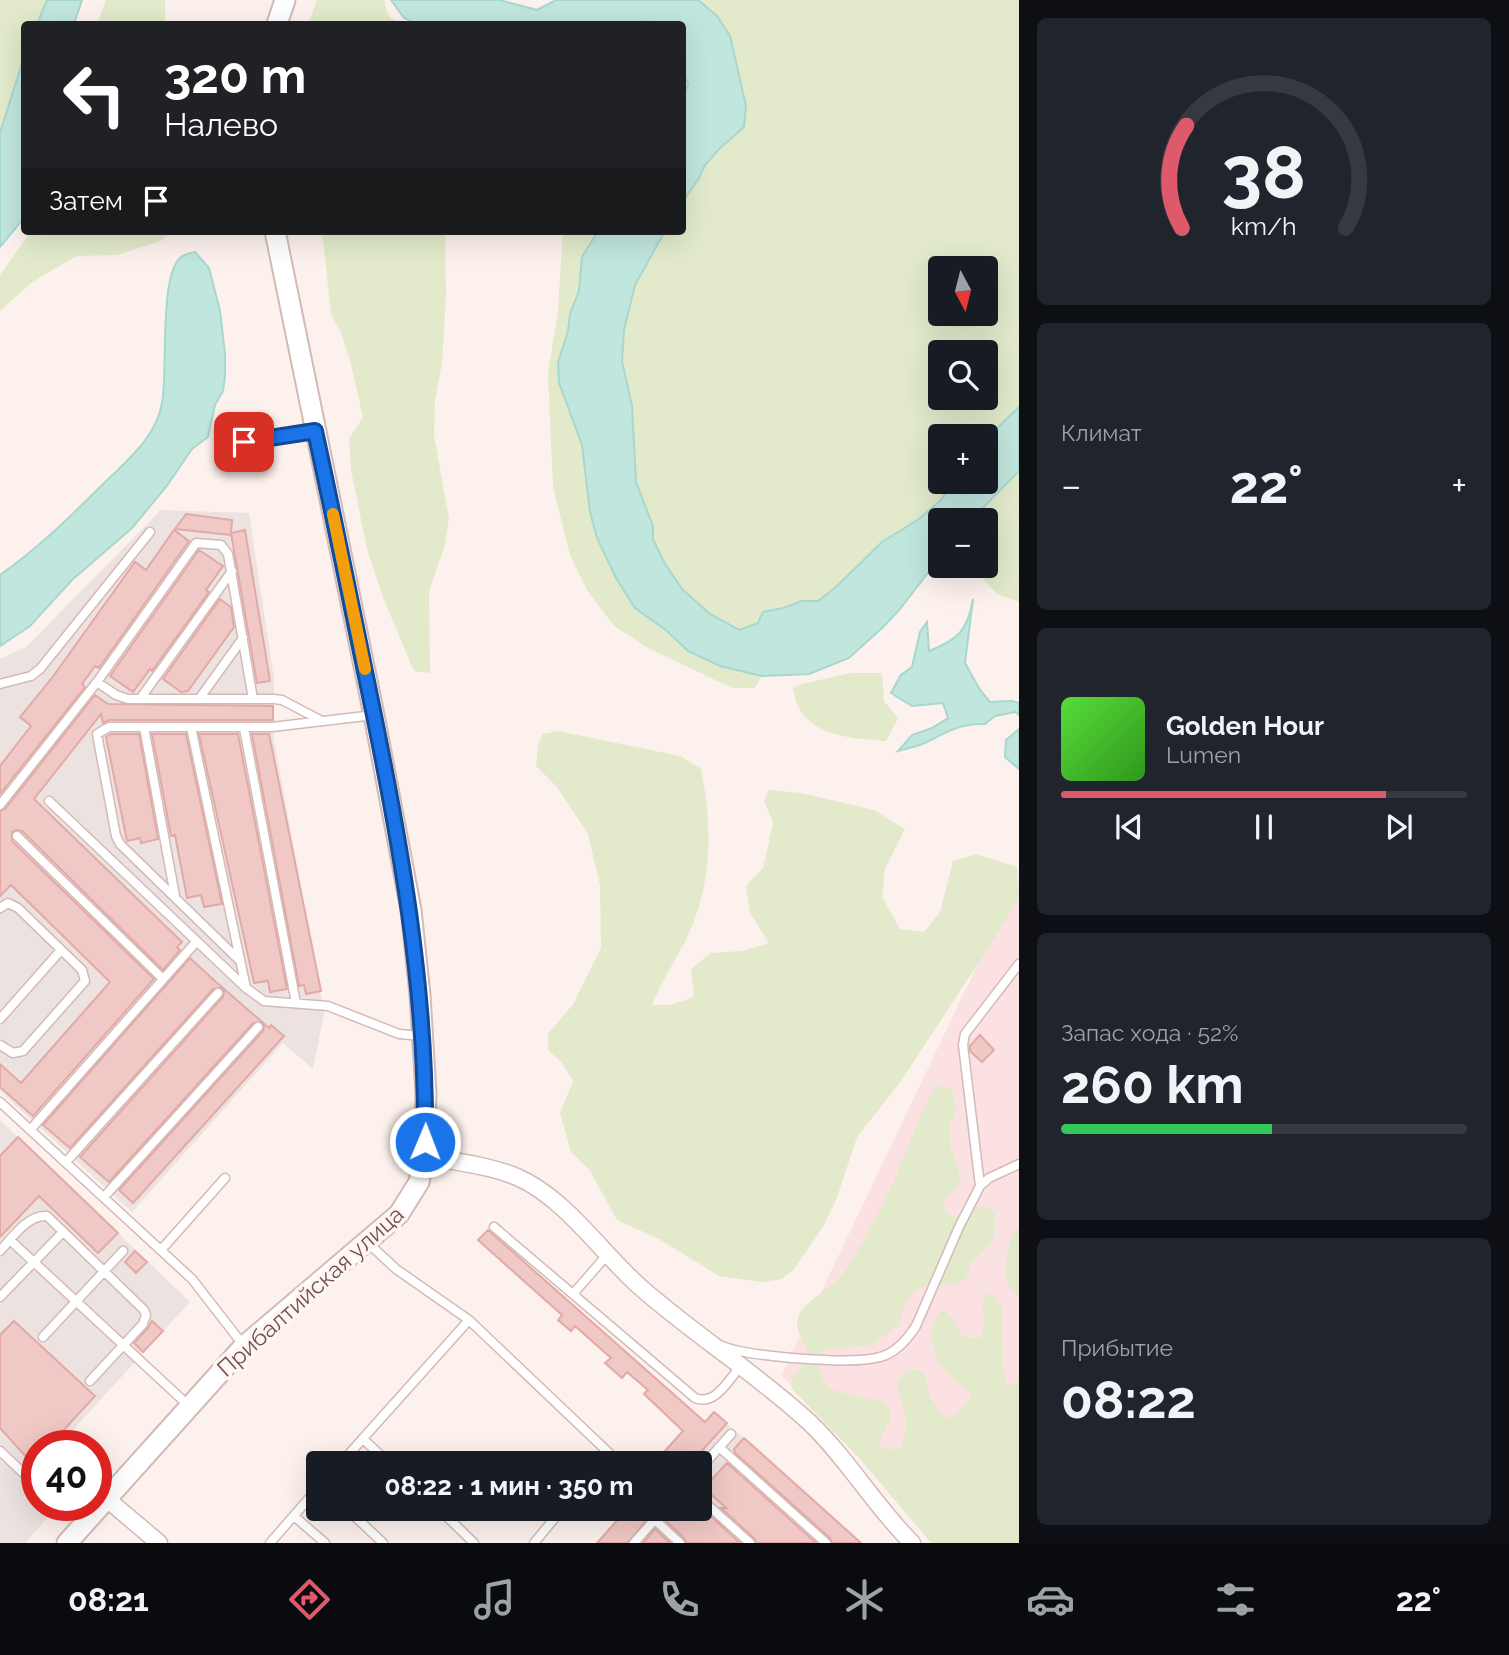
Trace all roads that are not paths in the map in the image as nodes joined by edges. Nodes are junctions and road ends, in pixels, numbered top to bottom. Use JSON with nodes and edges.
{"nodes":[{"id":1,"x":285,"y":0,"type":"edge"},
{"id":2,"x":278,"y":21,"type":"edge"},
{"id":3,"x":276,"y":235,"type":"edge"},
{"id":4,"x":315,"y":431,"type":"junction"},
{"id":5,"x":226,"y":445,"type":"dead end"},
{"id":6,"x":150,"y":531,"type":"dead end"},
{"id":7,"x":232,"y":571,"type":"junction"},
{"id":8,"x":243,"y":638,"type":"junction"},
{"id":9,"x":97,"y":682,"type":"junction"},
{"id":10,"x":0,"y":684,"type":"edge"},
{"id":11,"x":199,"y":698,"type":"junction"},
{"id":12,"x":140,"y":699,"type":"junction"},
{"id":13,"x":253,"y":699,"type":"junction"},
{"id":14,"x":374,"y":715,"type":"junction"},
{"id":15,"x":323,"y":722,"type":"junction"},
{"id":16,"x":144,"y":727,"type":"junction"},
{"id":17,"x":191,"y":727,"type":"junction"},
{"id":18,"x":244,"y":728,"type":"junction"},
{"id":19,"x":50,"y":801,"type":"dead end"},
{"id":20,"x":0,"y":805,"type":"edge"},
{"id":21,"x":17,"y":836,"type":"dead end"},
{"id":22,"x":175,"y":898,"type":"junction"},
{"id":23,"x":0,"y":908,"type":"edge"},
{"id":24,"x":196,"y":942,"type":"junction"},
{"id":25,"x":61,"y":950,"type":"junction"},
{"id":26,"x":239,"y":960,"type":"junction"},
{"id":27,"x":1019,"y":964,"type":"edge"},
{"id":28,"x":163,"y":979,"type":"junction"},
{"id":29,"x":246,"y":988,"type":"junction"},
{"id":30,"x":218,"y":993,"type":"dead end"},
{"id":31,"x":296,"y":1003,"type":"junction"},
{"id":32,"x":1,"y":1016,"type":"edge"},
{"id":33,"x":258,"y":1027,"type":"dead end"},
{"id":34,"x":422,"y":1036,"type":"junction"},
{"id":35,"x":0,"y":1045,"type":"edge"},
{"id":36,"x":0,"y":1102,"type":"edge"},
{"id":37,"x":30,"y":1130,"type":"junction"},
{"id":38,"x":424,"y":1156,"type":"junction"},
{"id":39,"x":66,"y":1162,"type":"junction"},
{"id":40,"x":1019,"y":1164,"type":"edge"},
{"id":41,"x":225,"y":1178,"type":"dead end"},
{"id":42,"x":980,"y":1186,"type":"junction"},
{"id":43,"x":104,"y":1197,"type":"junction"},
{"id":44,"x":494,"y":1227,"type":"dead end"},
{"id":45,"x":63,"y":1232,"type":"junction"},
{"id":46,"x":10,"y":1240,"type":"junction"},
{"id":47,"x":367,"y":1242,"type":"junction"},
{"id":48,"x":161,"y":1250,"type":"junction"},
{"id":49,"x":0,"y":1251,"type":"edge"},
{"id":50,"x":123,"y":1251,"type":"dead end"},
{"id":51,"x":607,"y":1255,"type":"junction"},
{"id":52,"x":34,"y":1262,"type":"junction"},
{"id":53,"x":104,"y":1271,"type":"junction"},
{"id":54,"x":573,"y":1294,"type":"junction"},
{"id":55,"x":0,"y":1296,"type":"edge"},
{"id":56,"x":76,"y":1302,"type":"junction"},
{"id":57,"x":470,"y":1320,"type":"junction"},
{"id":58,"x":704,"y":1337,"type":"junction"},
{"id":59,"x":43,"y":1338,"type":"dead end"},
{"id":60,"x":123,"y":1345,"type":"junction"},
{"id":61,"x":244,"y":1346,"type":"junction"},
{"id":62,"x":740,"y":1367,"type":"junction"},
{"id":63,"x":90,"y":1381,"type":"dead end"},
{"id":64,"x":189,"y":1406,"type":"junction"},
{"id":65,"x":731,"y":1434,"type":"dead end"},
{"id":66,"x":363,"y":1439,"type":"junction"},
{"id":67,"x":719,"y":1447,"type":"junction"},
{"id":68,"x":0,"y":1451,"type":"edge"},
{"id":69,"x":352,"y":1451,"type":"edge"},
{"id":70,"x":376,"y":1451,"type":"edge"},
{"id":71,"x":607,"y":1451,"type":"edge"},
{"id":72,"x":712,"y":1455,"type":"edge"},
{"id":73,"x":21,"y":1471,"type":"edge"},
{"id":74,"x":112,"y":1493,"type":"edge"},
{"id":75,"x":306,"y":1502,"type":"edge"},
{"id":76,"x":112,"y":1503,"type":"edge"},
{"id":77,"x":712,"y":1509,"type":"edge"},
{"id":78,"x":294,"y":1516,"type":"junction"},
{"id":79,"x":87,"y":1521,"type":"edge"},
{"id":80,"x":360,"y":1521,"type":"edge"},
{"id":81,"x":451,"y":1521,"type":"edge"},
{"id":82,"x":552,"y":1521,"type":"edge"},
{"id":83,"x":654,"y":1521,"type":"edge"},
{"id":84,"x":656,"y":1521,"type":"edge"},
{"id":85,"x":67,"y":1543,"type":"edge"},
{"id":86,"x":159,"y":1543,"type":"edge"},
{"id":87,"x":270,"y":1543,"type":"edge"},
{"id":88,"x":324,"y":1543,"type":"edge"},
{"id":89,"x":383,"y":1543,"type":"edge"},
{"id":90,"x":474,"y":1543,"type":"edge"},
{"id":91,"x":534,"y":1543,"type":"edge"},
{"id":92,"x":634,"y":1543,"type":"edge"},
{"id":93,"x":680,"y":1543,"type":"edge"},
{"id":94,"x":750,"y":1543,"type":"edge"},
{"id":95,"x":826,"y":1543,"type":"edge"},
{"id":96,"x":912,"y":1543,"type":"edge"}],
"edges":[{"from":1,"to":2,"type":"street"},
{"from":3,"to":4,"type":"street","name":"Прибалтийская улица"},
{"from":4,"to":5,"type":"lane"},
{"from":4,"to":14,"type":"street","name":"Прибалтийская улица"},
{"from":6,"to":10,"type":"lane"},
{"from":7,"to":8,"type":"lane"},
{"from":7,"to":9,"type":"lane"},
{"from":7,"to":12,"type":"lane"},
{"from":8,"to":11,"type":"lane"},
{"from":8,"to":13,"type":"lane"},
{"from":9,"to":12,"type":"lane"},
{"from":9,"to":20,"type":"lane"},
{"from":11,"to":12,"type":"lane"},
{"from":11,"to":13,"type":"lane"},
{"from":13,"to":15,"type":"lane"},
{"from":14,"to":15,"type":"lane"},
{"from":14,"to":34,"type":"street","name":"Прибалтийская улица"},
{"from":15,"to":18,"type":"lane"},
{"from":16,"to":17,"type":"lane"},
{"from":16,"to":22,"type":"lane"},
{"from":16,"to":22,"type":"lane"},
{"from":17,"to":18,"type":"lane"},
{"from":17,"to":26,"type":"lane"},
{"from":18,"to":31,"type":"lane"},
{"from":19,"to":24,"type":"lane"},
{"from":21,"to":28,"type":"lane"},
{"from":22,"to":26,"type":"lane"},
{"from":23,"to":25,"type":"lane"},
{"from":24,"to":28,"type":"lane"},
{"from":24,"to":29,"type":"lane"},
{"from":25,"to":32,"type":"lane"},
{"from":25,"to":35,"type":"lane"},
{"from":26,"to":29,"type":"lane"},
{"from":27,"to":42,"type":"lane"},
{"from":28,"to":37,"type":"lane"},
{"from":29,"to":31,"type":"lane"},
{"from":30,"to":39,"type":"lane"},
{"from":31,"to":34,"type":"lane"},
{"from":33,"to":43,"type":"lane"},
{"from":34,"to":38,"type":"street","name":"Прибалтийская улица"},
{"from":36,"to":37,"type":"lane"},
{"from":37,"to":39,"type":"lane"},
{"from":38,"to":47,"type":"street","name":"Прибалтийская улица"},
{"from":38,"to":51,"type":"street"},
{"from":39,"to":43,"type":"lane"},
{"from":40,"to":42,"type":"lane"},
{"from":41,"to":48,"type":"lane"},
{"from":42,"to":58,"type":"lane"},
{"from":43,"to":48,"type":"lane"},
{"from":44,"to":54,"type":"lane"},
{"from":45,"to":46,"type":"lane"},
{"from":45,"to":52,"type":"lane"},
{"from":45,"to":53,"type":"lane"},
{"from":46,"to":49,"type":"lane"},
{"from":46,"to":52,"type":"lane"},
{"from":47,"to":57,"type":"lane"},
{"from":47,"to":61,"type":"street","name":"Прибалтийская улица"},
{"from":48,"to":61,"type":"lane"},
{"from":50,"to":53,"type":"lane"},
{"from":51,"to":54,"type":"lane"},
{"from":51,"to":58,"type":"street"},
{"from":52,"to":55,"type":"lane"},
{"from":52,"to":56,"type":"lane"},
{"from":53,"to":56,"type":"lane"},
{"from":53,"to":60,"type":"lane"},
{"from":54,"to":62,"type":"lane"},
{"from":56,"to":59,"type":"lane"},
{"from":56,"to":60,"type":"lane"},
{"from":57,"to":66,"type":"lane"},
{"from":57,"to":71,"type":"lane"},
{"from":58,"to":62,"type":"street"},
{"from":60,"to":63,"type":"lane"},
{"from":60,"to":64,"type":"lane"},
{"from":61,"to":64,"type":"street","name":"Прибалтийская улица"},
{"from":62,"to":96,"type":"street"},
{"from":64,"to":74,"type":"street","name":"Прибалтийская улица"},
{"from":65,"to":67,"type":"lane"},
{"from":66,"to":69,"type":"lane"},
{"from":66,"to":70,"type":"lane"},
{"from":67,"to":72,"type":"lane"},
{"from":67,"to":95,"type":"lane"},
{"from":68,"to":73,"type":"lane"},
{"from":75,"to":78,"type":"lane"},
{"from":76,"to":86,"type":"street"},
{"from":77,"to":94,"type":"lane"},
{"from":78,"to":87,"type":"lane"},
{"from":78,"to":88,"type":"lane"},
{"from":79,"to":85,"type":"street","name":"Прибалтийская улица"},
{"from":80,"to":89,"type":"lane"},
{"from":81,"to":90,"type":"lane"},
{"from":82,"to":91,"type":"lane"},
{"from":83,"to":92,"type":"lane"},
{"from":84,"to":93,"type":"lane"}]}
